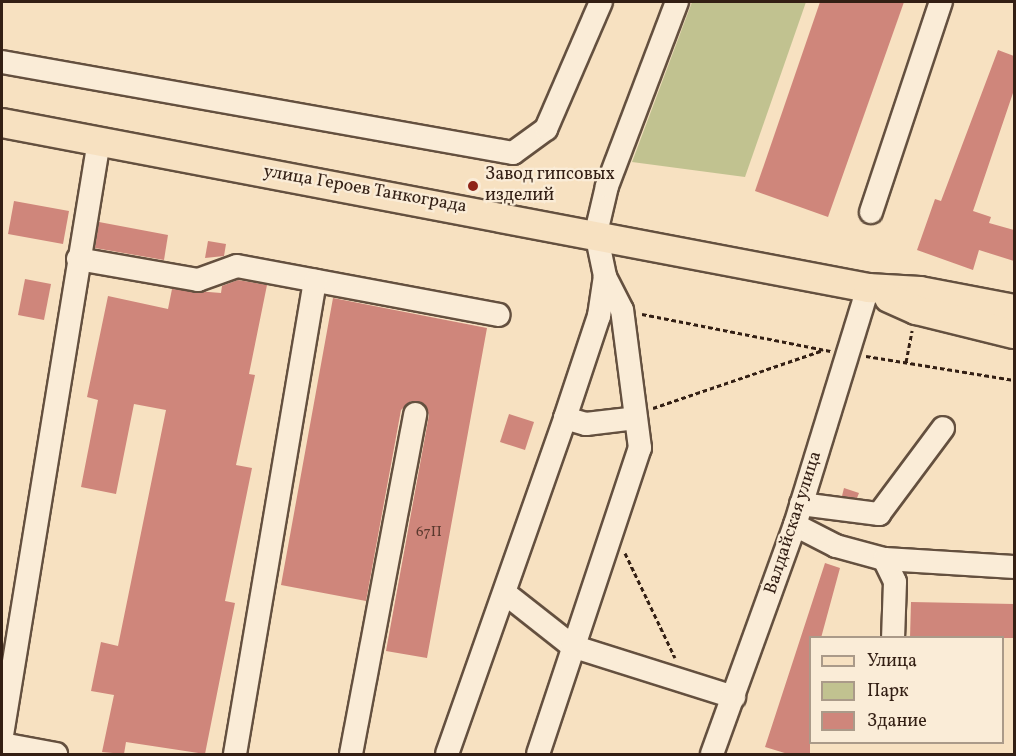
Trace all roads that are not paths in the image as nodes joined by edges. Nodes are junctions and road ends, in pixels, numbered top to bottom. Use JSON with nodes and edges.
{"nodes":[{"id":1,"x":601,"y":2,"type":"edge"},
{"id":2,"x":676,"y":2,"type":"edge"},
{"id":3,"x":941,"y":2,"type":"edge"},
{"id":4,"x":2,"y":62,"type":"edge"},
{"id":5,"x":2,"y":123,"type":"edge"},
{"id":6,"x":99,"y":141,"type":"junction"},
{"id":7,"x":871,"y":212,"type":"dead end"},
{"id":8,"x":596,"y":233,"type":"junction"},
{"id":9,"x":78,"y":259,"type":"junction"},
{"id":10,"x":605,"y":276,"type":"junction"},
{"id":11,"x":315,"y":281,"type":"junction"},
{"id":12,"x":868,"y":288,"type":"junction"},
{"id":13,"x":1014,"y":309,"type":"edge"},
{"id":14,"x":498,"y":315,"type":"dead end"},
{"id":15,"x":1014,"y":334,"type":"edge"},
{"id":16,"x":416,"y":414,"type":"dead end"},
{"id":17,"x":636,"y":416,"type":"junction"},
{"id":18,"x":565,"y":418,"type":"junction"},
{"id":19,"x":944,"y":428,"type":"dead end"},
{"id":20,"x":798,"y":515,"type":"junction"},
{"id":21,"x":884,"y":559,"type":"junction"},
{"id":22,"x":1014,"y":567,"type":"edge"},
{"id":23,"x":506,"y":594,"type":"junction"},
{"id":24,"x":892,"y":636,"type":"edge"},
{"id":25,"x":572,"y":646,"type":"junction"},
{"id":26,"x":734,"y":697,"type":"junction"},
{"id":27,"x":2,"y":735,"type":"edge"},
{"id":28,"x":2,"y":744,"type":"edge"},
{"id":29,"x":56,"y":754,"type":"edge"},
{"id":30,"x":235,"y":754,"type":"edge"},
{"id":31,"x":351,"y":754,"type":"edge"},
{"id":32,"x":447,"y":754,"type":"edge"},
{"id":33,"x":538,"y":754,"type":"edge"},
{"id":34,"x":712,"y":754,"type":"edge"}],
"edges":[{"from":1,"to":4,"type":"street"},
{"from":2,"to":8,"type":"street"},
{"from":3,"to":7,"type":"street"},
{"from":5,"to":6,"type":"main road","name":"улица Героев Танкограда"},
{"from":6,"to":8,"type":"main road","name":"улица Героев Танкограда"},
{"from":6,"to":9,"type":"street"},
{"from":8,"to":10,"type":"street"},
{"from":8,"to":12,"type":"main road","name":"улица Героев Танкограда"},
{"from":9,"to":11,"type":"street"},
{"from":9,"to":27,"type":"street"},
{"from":10,"to":17,"type":"street"},
{"from":10,"to":18,"type":"street"},
{"from":11,"to":14,"type":"street"},
{"from":11,"to":30,"type":"street"},
{"from":12,"to":13,"type":"main road","name":"улица Героев Танкограда"},
{"from":12,"to":15,"type":"main road","name":"улица Героев Танкограда"},
{"from":12,"to":20,"type":"street","name":"Валдайская улица"},
{"from":16,"to":31,"type":"street"},
{"from":17,"to":18,"type":"street"},
{"from":17,"to":25,"type":"street"},
{"from":18,"to":23,"type":"street"},
{"from":19,"to":20,"type":"street"},
{"from":20,"to":21,"type":"street"},
{"from":20,"to":26,"type":"street","name":"Валдайская улица"},
{"from":21,"to":22,"type":"street"},
{"from":21,"to":24,"type":"street"},
{"from":23,"to":25,"type":"street"},
{"from":23,"to":32,"type":"street"},
{"from":25,"to":26,"type":"street"},
{"from":25,"to":33,"type":"street"},
{"from":26,"to":34,"type":"street","name":"Валдайская улица"},
{"from":28,"to":29,"type":"street"}]}
